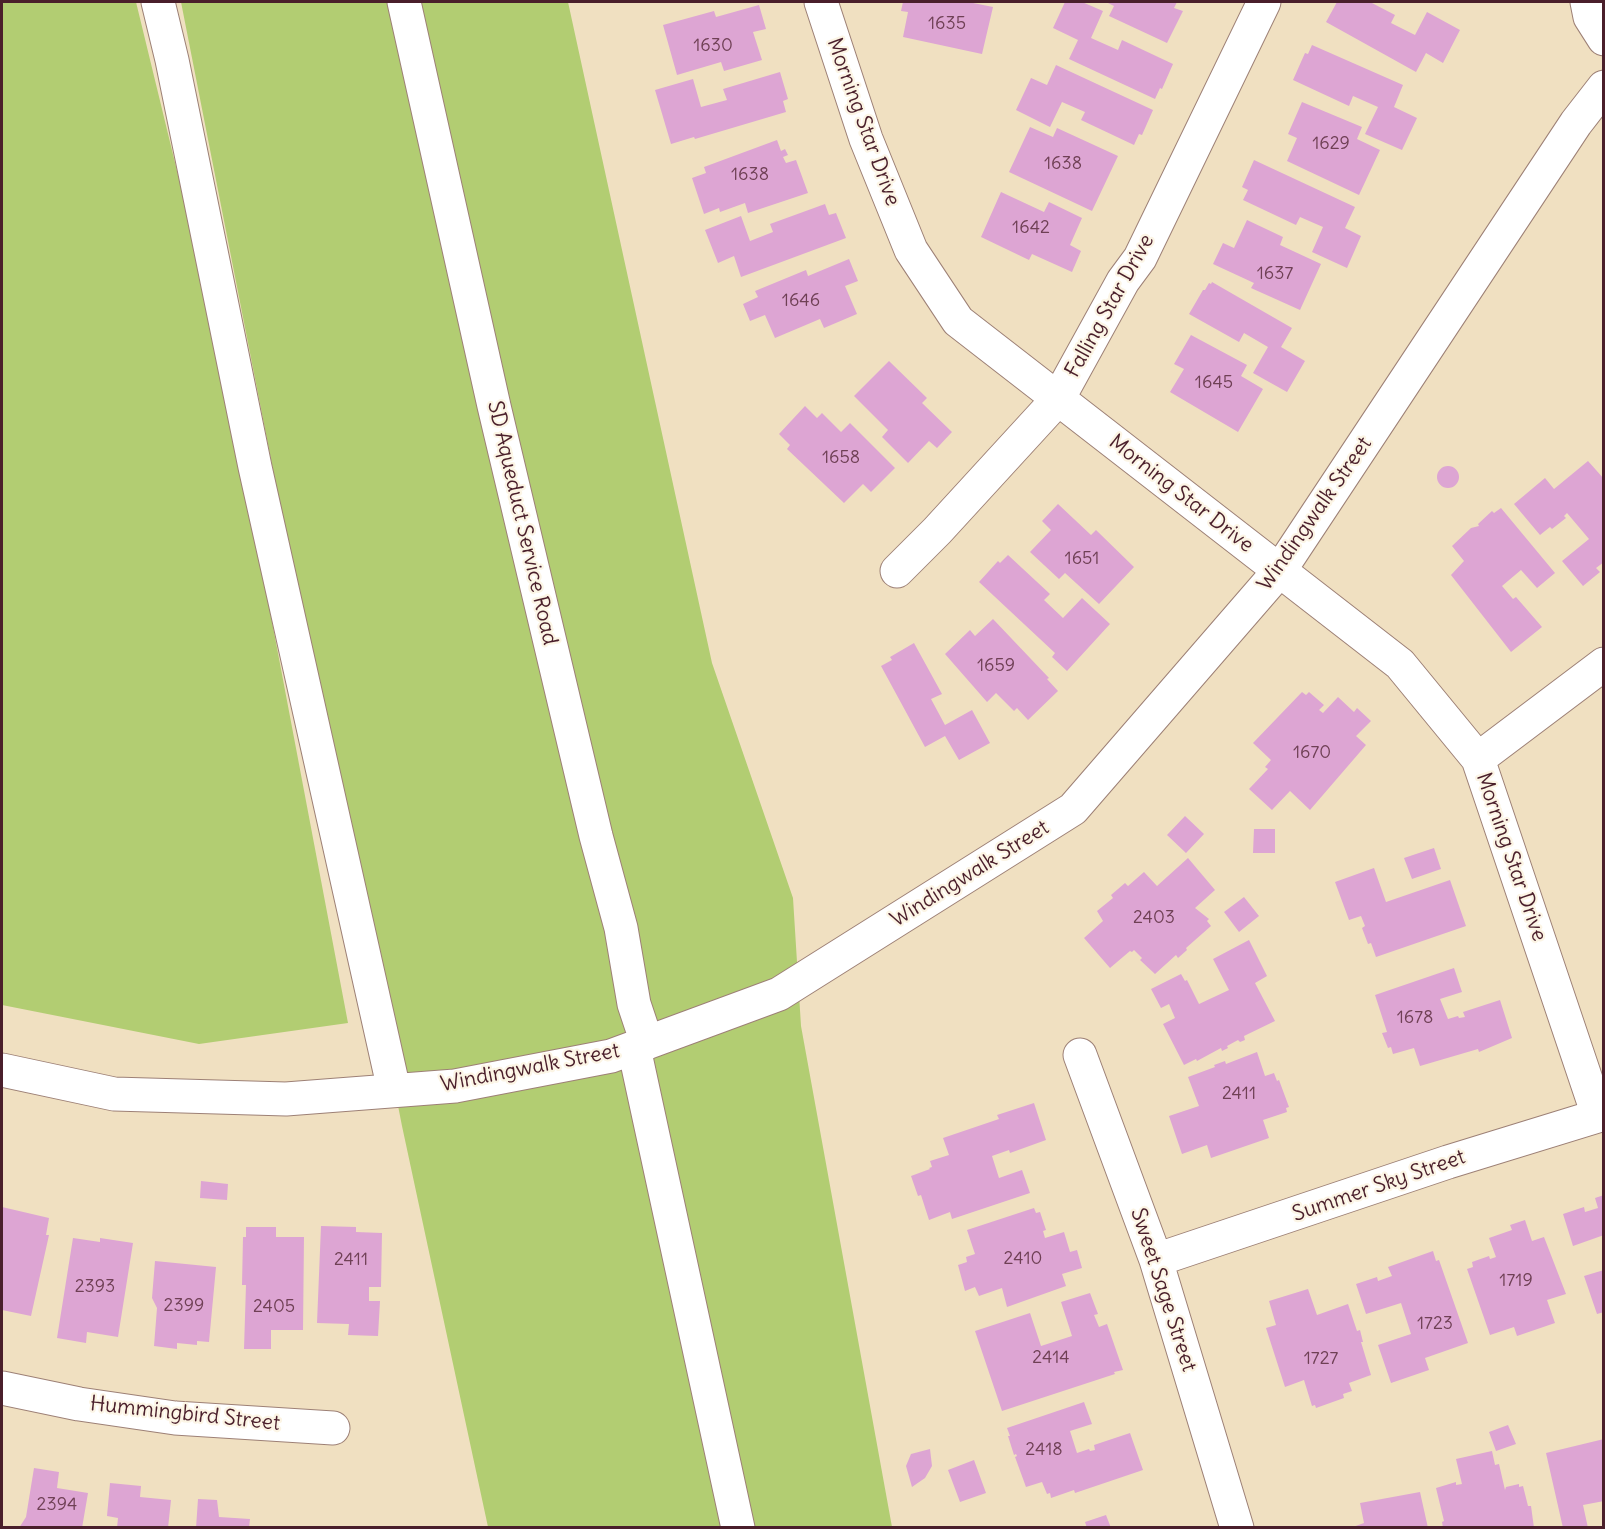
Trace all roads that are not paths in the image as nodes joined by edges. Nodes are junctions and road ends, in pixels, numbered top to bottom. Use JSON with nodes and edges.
{"nodes":[{"id":1,"x":158,"y":2,"type":"edge"},
{"id":2,"x":404,"y":2,"type":"edge"},
{"id":3,"x":820,"y":2,"type":"edge"},
{"id":4,"x":1264,"y":2,"type":"edge"},
{"id":5,"x":1587,"y":2,"type":"edge"},
{"id":6,"x":1604,"y":39,"type":"edge"},
{"id":7,"x":1604,"y":87,"type":"edge"},
{"id":8,"x":1058,"y":399,"type":"junction"},
{"id":9,"x":1280,"y":570,"type":"junction"},
{"id":10,"x":897,"y":571,"type":"dead end"},
{"id":11,"x":1604,"y":664,"type":"edge"},
{"id":12,"x":1478,"y":759,"type":"junction"},
{"id":13,"x":640,"y":1045,"type":"junction"},
{"id":14,"x":1080,"y":1055,"type":"dead end"},
{"id":15,"x":2,"y":1070,"type":"edge"},
{"id":16,"x":394,"y":1090,"type":"junction"},
{"id":17,"x":1601,"y":1114,"type":"edge"},
{"id":18,"x":1156,"y":1260,"type":"junction"},
{"id":19,"x":2,"y":1388,"type":"edge"},
{"id":20,"x":333,"y":1428,"type":"dead end"},
{"id":21,"x":738,"y":1527,"type":"edge"},
{"id":22,"x":1238,"y":1527,"type":"edge"}],
"edges":[{"from":1,"to":16,"type":"street"},
{"from":2,"to":13,"type":"street","name":"SD Aqueduct Service Road"},
{"from":3,"to":8,"type":"street","name":"Morning Star Drive"},
{"from":4,"to":8,"type":"street","name":"Falling Star Drive"},
{"from":5,"to":6,"type":"street"},
{"from":7,"to":9,"type":"street","name":"Windingwalk Street"},
{"from":8,"to":9,"type":"street","name":"Morning Star Drive"},
{"from":8,"to":10,"type":"street","name":"Falling Star Drive"},
{"from":9,"to":12,"type":"street","name":"Morning Star Drive"},
{"from":9,"to":13,"type":"street","name":"Windingwalk Street"},
{"from":11,"to":12,"type":"street"},
{"from":12,"to":17,"type":"street","name":"Morning Star Drive"},
{"from":13,"to":16,"type":"street","name":"Windingwalk Street"},
{"from":13,"to":21,"type":"street","name":"SD Aqueduct Service Road"},
{"from":14,"to":18,"type":"street","name":"Sweet Sage Street"},
{"from":15,"to":16,"type":"street","name":"Windingwalk Street"},
{"from":17,"to":18,"type":"street","name":"Summer Sky Street"},
{"from":18,"to":22,"type":"street","name":"Sweet Sage Street"},
{"from":19,"to":20,"type":"street","name":"Hummingbird Street"}]}
